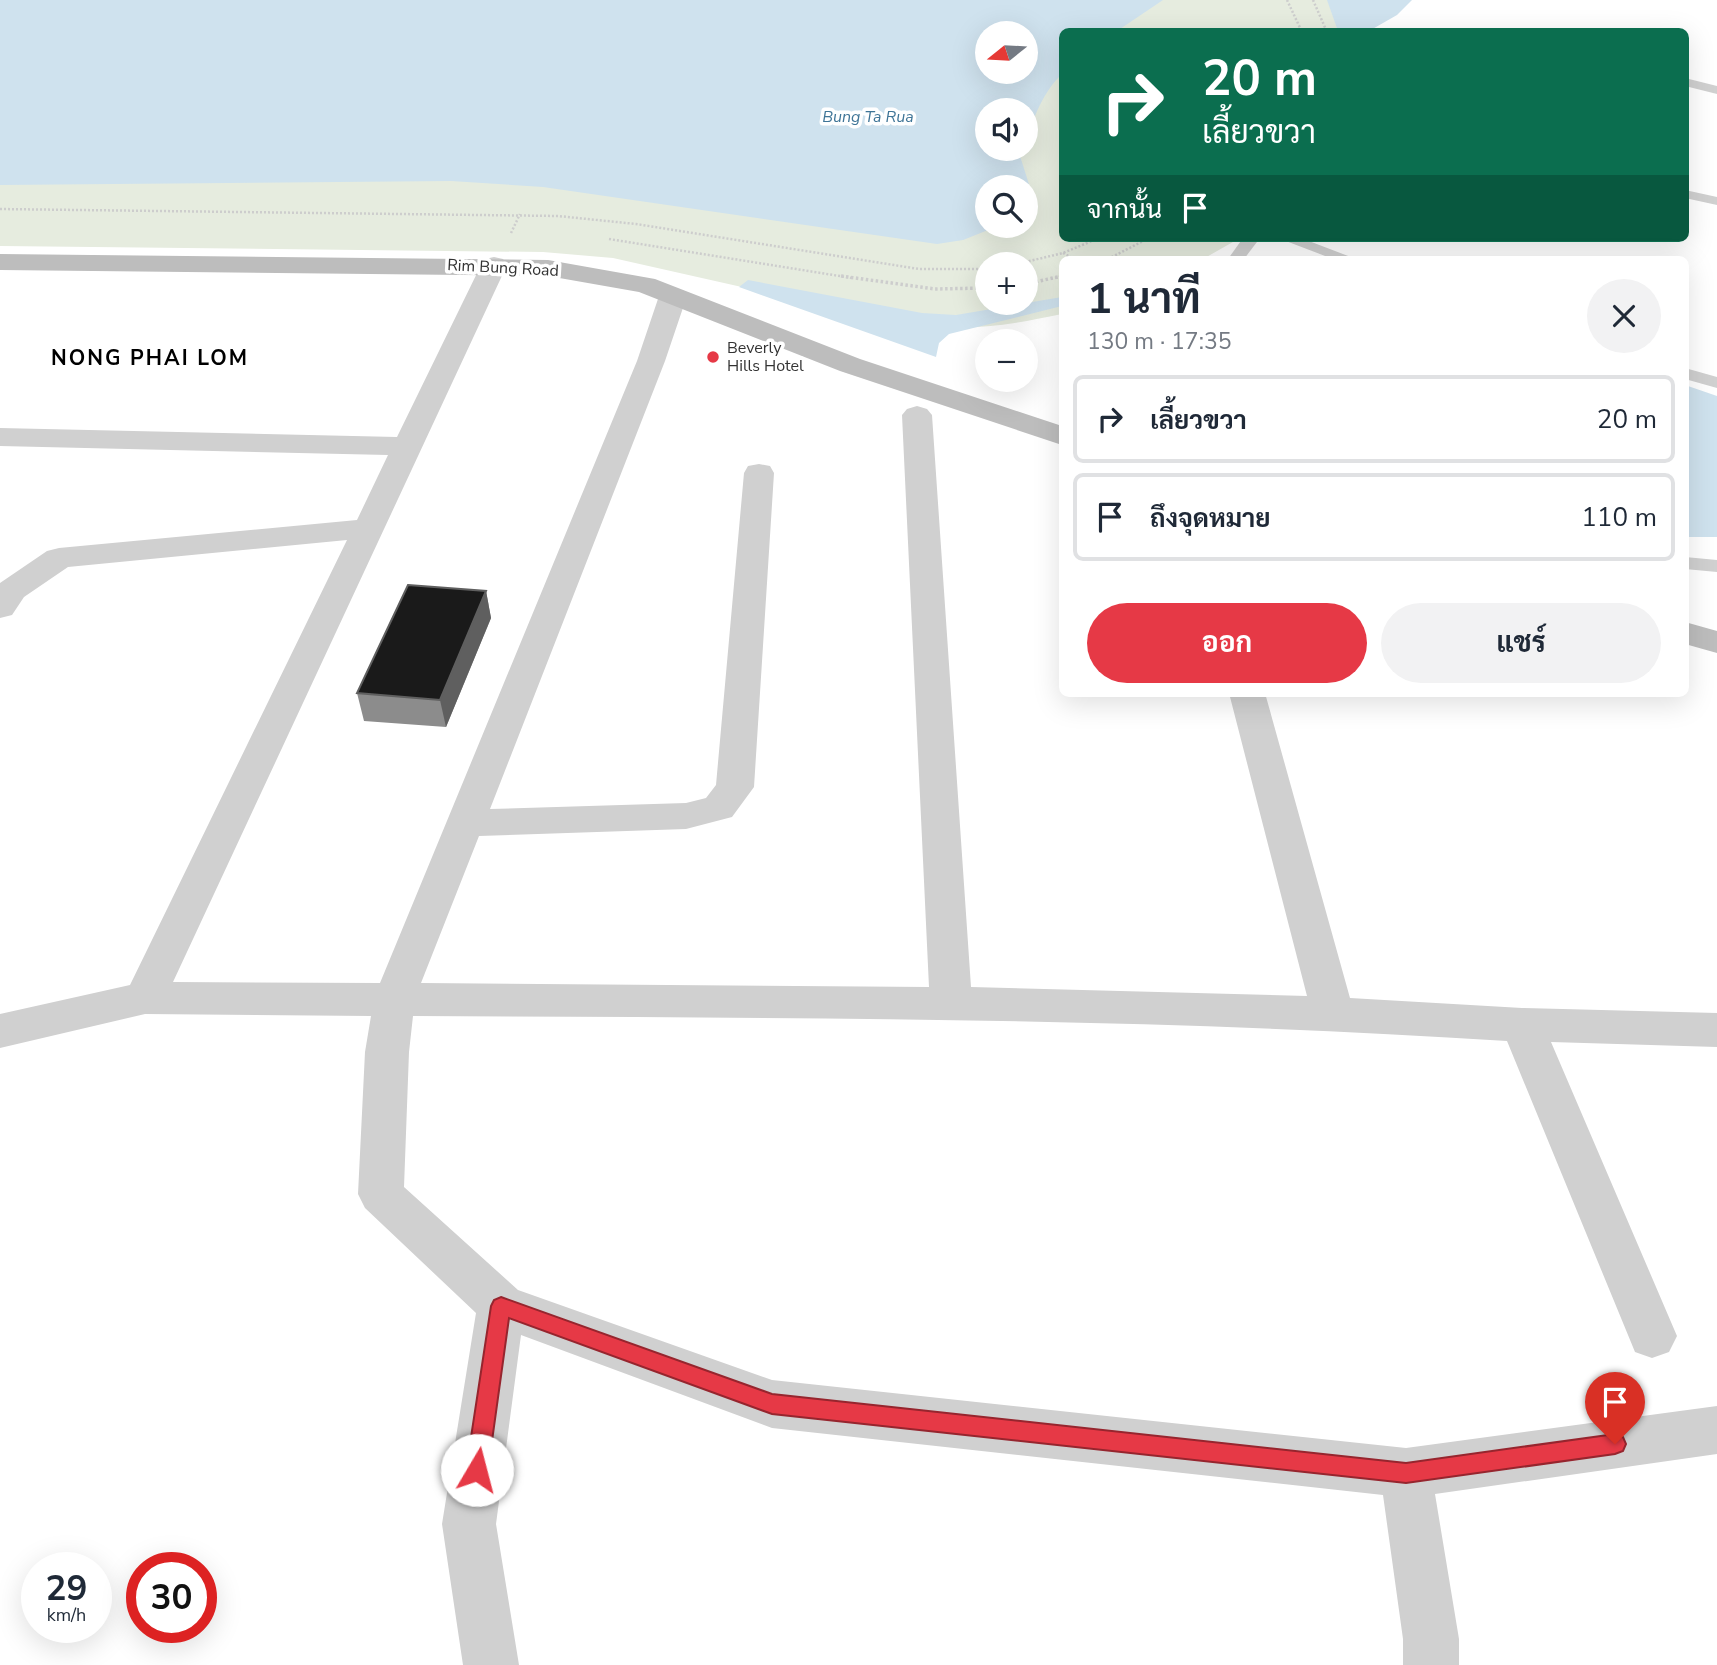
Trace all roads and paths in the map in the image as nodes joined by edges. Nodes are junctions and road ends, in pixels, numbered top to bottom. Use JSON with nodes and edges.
{"nodes":[{"id":1,"x":1287,"y":0,"type":"edge"},
{"id":2,"x":1313,"y":0,"type":"edge"},
{"id":3,"x":1300,"y":28,"type":"edge"},
{"id":4,"x":1325,"y":28,"type":"edge"},
{"id":5,"x":1689,"y":83,"type":"edge"},
{"id":6,"x":1717,"y":90,"type":"edge"},
{"id":7,"x":1689,"y":195,"type":"edge"},
{"id":8,"x":1717,"y":201,"type":"edge"},
{"id":9,"x":520,"y":214,"type":"dead end"},
{"id":10,"x":513,"y":230,"type":"dead end"},
{"id":11,"x":1089,"y":242,"type":"edge"},
{"id":12,"x":1141,"y":242,"type":"edge"},
{"id":13,"x":1249,"y":242,"type":"edge"},
{"id":14,"x":1298,"y":242,"type":"edge"},
{"id":15,"x":1063,"y":253,"type":"junction"},
{"id":16,"x":1068,"y":256,"type":"edge"},
{"id":17,"x":1114,"y":256,"type":"edge"},
{"id":18,"x":1238,"y":256,"type":"edge"},
{"id":19,"x":1339,"y":256,"type":"edge"},
{"id":20,"x":1038,"y":259,"type":"edge"},
{"id":21,"x":0,"y":261,"type":"edge"},
{"id":22,"x":495,"y":265,"type":"junction"},
{"id":23,"x":1059,"y":277,"type":"edge"},
{"id":24,"x":1038,"y":281,"type":"edge"},
{"id":25,"x":673,"y":296,"type":"junction"},
{"id":26,"x":1689,"y":374,"type":"edge"},
{"id":27,"x":1717,"y":383,"type":"edge"},
{"id":28,"x":917,"y":415,"type":"dead end"},
{"id":29,"x":1059,"y":435,"type":"edge"},
{"id":30,"x":0,"y":437,"type":"edge"},
{"id":31,"x":407,"y":446,"type":"junction"},
{"id":32,"x":759,"y":473,"type":"dead end"},
{"id":33,"x":366,"y":529,"type":"junction"},
{"id":34,"x":1689,"y":563,"type":"edge"},
{"id":35,"x":1717,"y":566,"type":"edge"},
{"id":36,"x":0,"y":608,"type":"edge"},
{"id":37,"x":1689,"y":634,"type":"edge"},
{"id":38,"x":1717,"y":642,"type":"edge"},
{"id":39,"x":1248,"y":697,"type":"edge"},
{"id":40,"x":465,"y":823,"type":"junction"},
{"id":41,"x":145,"y":998,"type":"junction"},
{"id":42,"x":394,"y":1000,"type":"junction"},
{"id":43,"x":951,"y":1003,"type":"junction"},
{"id":44,"x":1333,"y":1013,"type":"junction"},
{"id":45,"x":1522,"y":1025,"type":"junction"},
{"id":46,"x":1717,"y":1030,"type":"edge"},
{"id":47,"x":0,"y":1031,"type":"edge"},
{"id":48,"x":501,"y":1306,"type":"junction"},
{"id":49,"x":1652,"y":1336,"type":"dead end"},
{"id":50,"x":1717,"y":1430,"type":"edge"},
{"id":51,"x":1406,"y":1473,"type":"junction"},
{"id":52,"x":491,"y":1665,"type":"edge"},
{"id":53,"x":1431,"y":1665,"type":"edge"}],
"edges":[{"from":1,"to":3,"type":"path"},
{"from":2,"to":4,"type":"path"},
{"from":5,"to":6,"type":"lane"},
{"from":7,"to":8,"type":"lane"},
{"from":9,"to":10,"type":"path"},
{"from":11,"to":15,"type":"path"},
{"from":12,"to":17,"type":"path"},
{"from":13,"to":18,"type":"lane"},
{"from":14,"to":19,"type":"lane"},
{"from":15,"to":16,"type":"path"},
{"from":15,"to":20,"type":"path"},
{"from":21,"to":22,"type":"main road","name":"Rim Bung Road"},
{"from":22,"to":25,"type":"main road","name":"Rim Bung Road"},
{"from":22,"to":31,"type":"street"},
{"from":23,"to":24,"type":"path"},
{"from":25,"to":29,"type":"main road","name":"Rim Bung Road"},
{"from":25,"to":40,"type":"street"},
{"from":26,"to":27,"type":"lane"},
{"from":28,"to":43,"type":"street"},
{"from":30,"to":31,"type":"street"},
{"from":31,"to":33,"type":"street"},
{"from":32,"to":40,"type":"street"},
{"from":33,"to":36,"type":"street"},
{"from":33,"to":41,"type":"street"},
{"from":34,"to":35,"type":"lane"},
{"from":37,"to":38,"type":"main road"},
{"from":39,"to":44,"type":"street"},
{"from":40,"to":42,"type":"street"},
{"from":41,"to":42,"type":"street"},
{"from":41,"to":47,"type":"street"},
{"from":42,"to":43,"type":"street"},
{"from":42,"to":48,"type":"street"},
{"from":43,"to":44,"type":"street"},
{"from":44,"to":45,"type":"street"},
{"from":45,"to":46,"type":"street"},
{"from":45,"to":49,"type":"street"},
{"from":48,"to":51,"type":"street"},
{"from":48,"to":52,"type":"street"},
{"from":50,"to":51,"type":"street"},
{"from":51,"to":53,"type":"street"}]}
